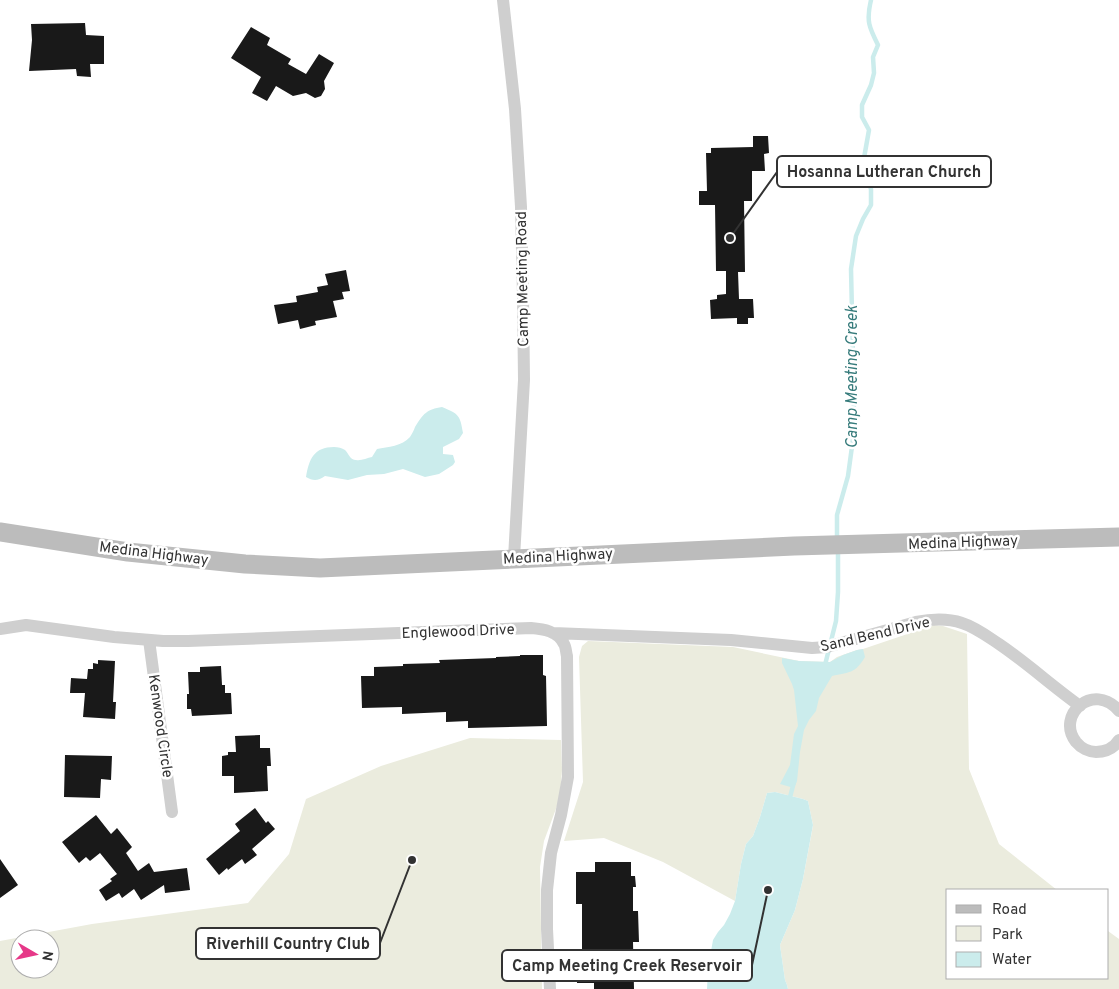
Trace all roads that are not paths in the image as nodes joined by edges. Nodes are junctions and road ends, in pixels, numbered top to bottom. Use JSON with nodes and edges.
{"nodes":[{"id":1,"x":503,"y":0,"type":"edge"},
{"id":2,"x":0,"y":532,"type":"edge"},
{"id":3,"x":1119,"y":537,"type":"edge"},
{"id":4,"x":514,"y":558,"type":"junction"},
{"id":5,"x":0,"y":629,"type":"edge"},
{"id":6,"x":553,"y":633,"type":"junction"},
{"id":7,"x":150,"y":640,"type":"junction"},
{"id":8,"x":1080,"y":706,"type":"junction"},
{"id":9,"x":1119,"y":712,"type":"edge"},
{"id":10,"x":1118,"y":744,"type":"edge"},
{"id":11,"x":172,"y":812,"type":"dead end"},
{"id":12,"x":550,"y":989,"type":"edge"}],
"edges":[{"from":1,"to":4,"type":"street","name":"Camp Meeting Road"},
{"from":2,"to":4,"type":"main road","name":"Medina Highway"},
{"from":3,"to":4,"type":"main road","name":"Medina Highway"},
{"from":5,"to":7,"type":"street","name":"Englewood Drive"},
{"from":6,"to":7,"type":"street","name":"Englewood Drive"},
{"from":6,"to":8,"type":"street","name":"Sand Bend Drive"},
{"from":6,"to":12,"type":"street"},
{"from":7,"to":11,"type":"street","name":"Kenwood Circle"},
{"from":8,"to":9,"type":"street"},
{"from":8,"to":10,"type":"street"}]}
